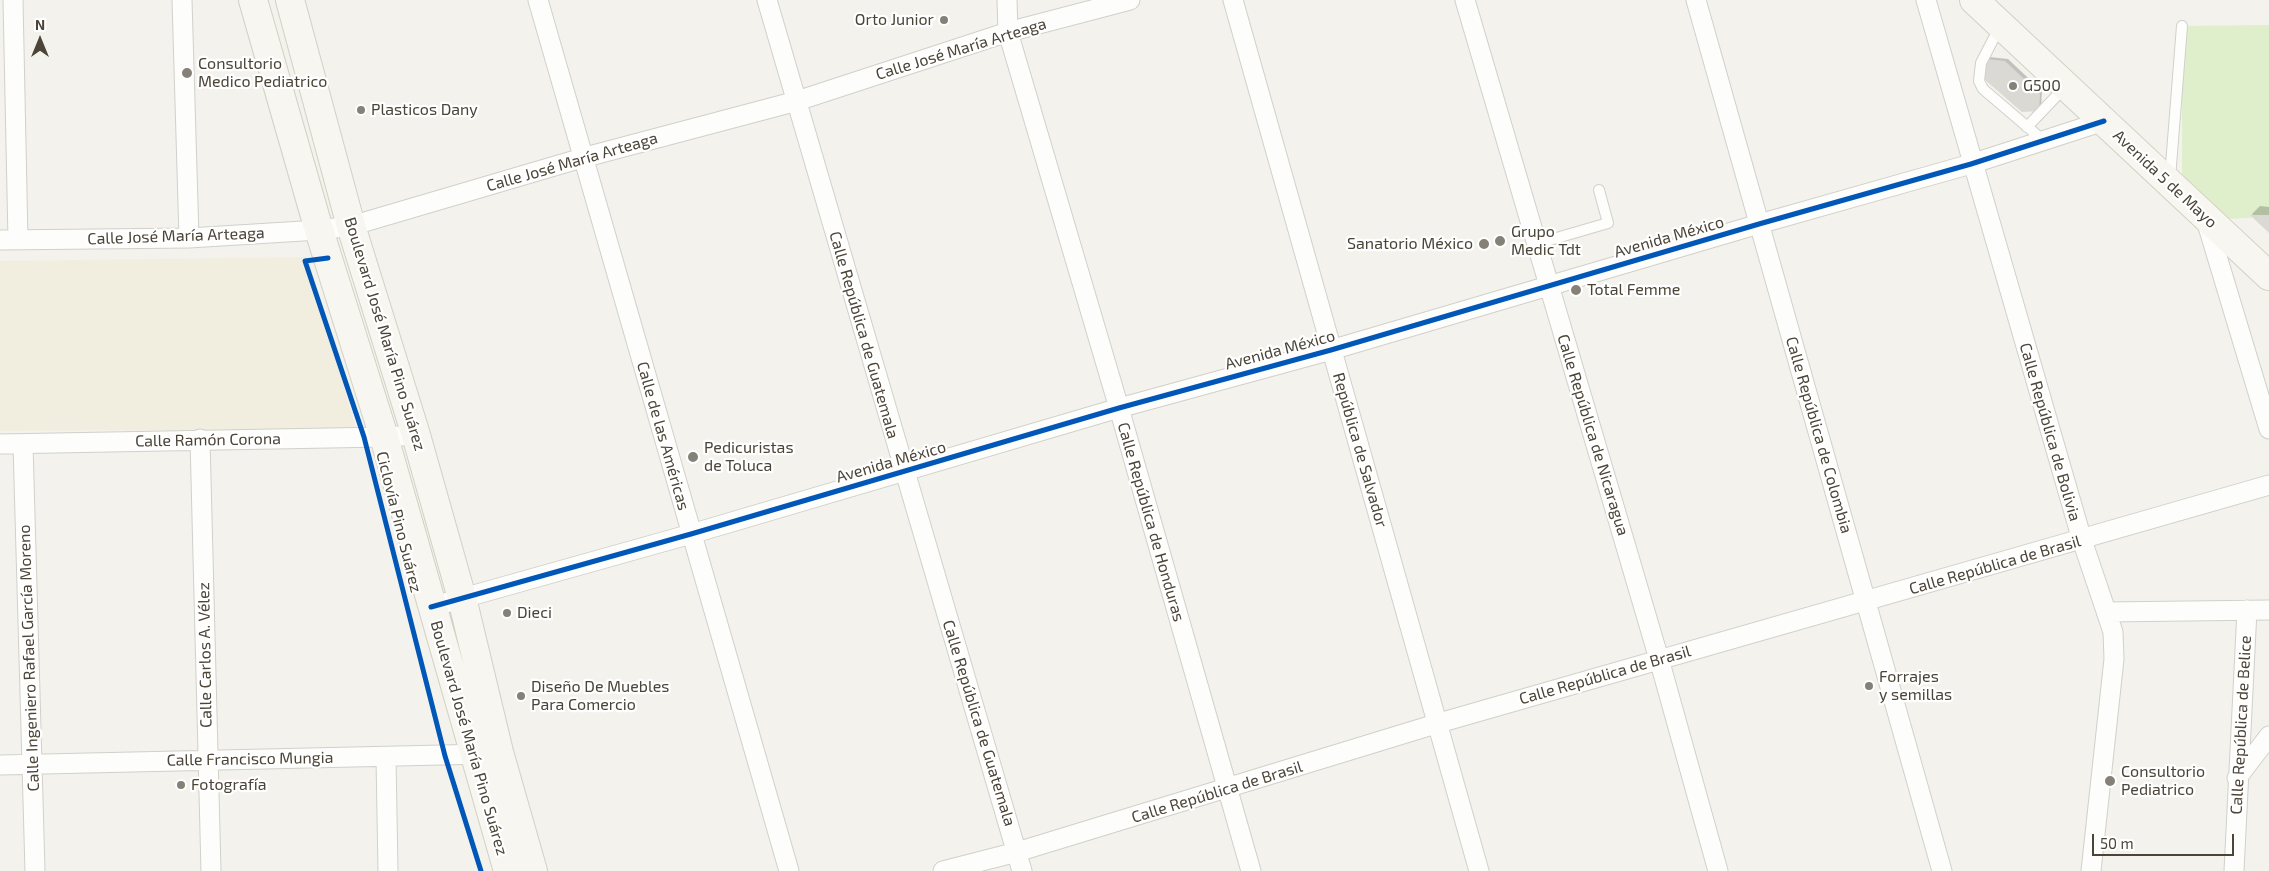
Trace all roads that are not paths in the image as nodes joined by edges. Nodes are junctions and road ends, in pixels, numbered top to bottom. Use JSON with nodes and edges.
{"nodes":[{"id":1,"x":13,"y":0,"type":"edge"},
{"id":2,"x":182,"y":0,"type":"edge"},
{"id":3,"x":254,"y":0,"type":"edge"},
{"id":4,"x":290,"y":0,"type":"edge"},
{"id":5,"x":538,"y":0,"type":"edge"},
{"id":6,"x":767,"y":0,"type":"edge"},
{"id":7,"x":1007,"y":0,"type":"edge"},
{"id":8,"x":1130,"y":0,"type":"edge"},
{"id":9,"x":1233,"y":0,"type":"edge"},
{"id":10,"x":1465,"y":0,"type":"edge"},
{"id":11,"x":1696,"y":0,"type":"edge"},
{"id":12,"x":1926,"y":0,"type":"edge"},
{"id":13,"x":1974,"y":0,"type":"edge"},
{"id":14,"x":2001,"y":25,"type":"junction"},
{"id":15,"x":2182,"y":26,"type":"dead end"},
{"id":16,"x":1008,"y":32,"type":"junction"},
{"id":17,"x":2066,"y":86,"type":"junction"},
{"id":18,"x":796,"y":101,"type":"junction"},
{"id":19,"x":2104,"y":121,"type":"junction"},
{"id":20,"x":2027,"y":127,"type":"junction"},
{"id":21,"x":2044,"y":141,"type":"junction"},
{"id":22,"x":582,"y":158,"type":"junction"},
{"id":23,"x":1972,"y":164,"type":"junction"},
{"id":24,"x":2170,"y":184,"type":"junction"},
{"id":25,"x":1599,"y":190,"type":"dead end"},
{"id":26,"x":2206,"y":218,"type":"junction"},
{"id":27,"x":1759,"y":224,"type":"junction"},
{"id":28,"x":351,"y":226,"type":"junction"},
{"id":29,"x":319,"y":230,"type":"junction"},
{"id":30,"x":189,"y":238,"type":"junction"},
{"id":31,"x":9,"y":240,"type":"edge"},
{"id":32,"x":1536,"y":244,"type":"junction"},
{"id":33,"x":2269,"y":276,"type":"edge"},
{"id":34,"x":1548,"y":286,"type":"junction"},
{"id":35,"x":1332,"y":350,"type":"junction"},
{"id":36,"x":1119,"y":408,"type":"junction"},
{"id":37,"x":2269,"y":430,"type":"edge"},
{"id":38,"x":416,"y":434,"type":"junction"},
{"id":39,"x":384,"y":437,"type":"junction"},
{"id":40,"x":200,"y":439,"type":"junction"},
{"id":41,"x":0,"y":444,"type":"edge"},
{"id":42,"x":23,"y":444,"type":"junction"},
{"id":43,"x":904,"y":471,"type":"junction"},
{"id":44,"x":2269,"y":485,"type":"edge"},
{"id":45,"x":692,"y":534,"type":"junction"},
{"id":46,"x":2082,"y":540,"type":"junction"},
{"id":47,"x":462,"y":598,"type":"junction"},
{"id":48,"x":1866,"y":602,"type":"junction"},
{"id":49,"x":431,"y":607,"type":"junction"},
{"id":50,"x":2247,"y":610,"type":"junction"},
{"id":51,"x":2269,"y":610,"type":"edge"},
{"id":52,"x":2106,"y":612,"type":"junction"},
{"id":53,"x":1659,"y":659,"type":"junction"},
{"id":54,"x":1439,"y":723,"type":"junction"},
{"id":55,"x":2269,"y":736,"type":"edge"},
{"id":56,"x":487,"y":754,"type":"junction"},
{"id":57,"x":386,"y":757,"type":"junction"},
{"id":58,"x":208,"y":760,"type":"junction"},
{"id":59,"x":32,"y":764,"type":"junction"},
{"id":60,"x":0,"y":766,"type":"edge"},
{"id":61,"x":2237,"y":778,"type":"junction"},
{"id":62,"x":1228,"y":789,"type":"junction"},
{"id":63,"x":1017,"y":852,"type":"junction"},
{"id":64,"x":35,"y":871,"type":"edge"},
{"id":65,"x":211,"y":871,"type":"edge"},
{"id":66,"x":388,"y":871,"type":"edge"},
{"id":67,"x":508,"y":871,"type":"edge"},
{"id":68,"x":534,"y":871,"type":"edge"},
{"id":69,"x":789,"y":871,"type":"edge"},
{"id":70,"x":944,"y":871,"type":"edge"},
{"id":71,"x":1022,"y":871,"type":"edge"},
{"id":72,"x":1252,"y":871,"type":"edge"},
{"id":73,"x":1479,"y":871,"type":"edge"},
{"id":74,"x":1718,"y":871,"type":"edge"},
{"id":75,"x":1942,"y":871,"type":"edge"},
{"id":76,"x":2091,"y":871,"type":"edge"},
{"id":77,"x":2234,"y":871,"type":"edge"}],
"edges":[{"from":1,"to":31,"type":"street"},
{"from":2,"to":30,"type":"street"},
{"from":3,"to":29,"type":"main road","name":"Boulevard José María Pino Suárez"},
{"from":4,"to":28,"type":"main road","name":"Boulevard José María Pino Suárez"},
{"from":5,"to":22,"type":"street","name":"Calle de las Américas"},
{"from":6,"to":18,"type":"street","name":"Calle República de Guatemala"},
{"from":7,"to":16,"type":"street","name":"Calle República de Honduras"},
{"from":8,"to":16,"type":"street","name":"Calle José María Arteaga"},
{"from":9,"to":35,"type":"street","name":"República de Salvador"},
{"from":10,"to":32,"type":"street","name":"Calle República de Nicaragua"},
{"from":11,"to":27,"type":"street","name":"Calle República de Colombia"},
{"from":12,"to":23,"type":"street","name":"Calle República de Bolivia"},
{"from":13,"to":14,"type":"main road","name":"Avenida 5 de Mayo"},
{"from":14,"to":17,"type":"main road","name":"Avenida 5 de Mayo"},
{"from":14,"to":20,"type":"lane"},
{"from":15,"to":24,"type":"lane"},
{"from":16,"to":18,"type":"street","name":"Calle José María Arteaga"},
{"from":16,"to":36,"type":"street","name":"Calle República de Honduras"},
{"from":17,"to":19,"type":"main road","name":"Avenida 5 de Mayo"},
{"from":17,"to":20,"type":"lane"},
{"from":18,"to":22,"type":"street","name":"Calle José María Arteaga"},
{"from":18,"to":43,"type":"street","name":"Calle República de Guatemala"},
{"from":19,"to":21,"type":"street","name":"Avenida México"},
{"from":19,"to":24,"type":"main road","name":"Avenida 5 de Mayo"},
{"from":20,"to":21,"type":"lane"},
{"from":21,"to":23,"type":"street","name":"Avenida México"},
{"from":22,"to":28,"type":"street","name":"Calle José María Arteaga"},
{"from":22,"to":45,"type":"street","name":"Calle de las Américas"},
{"from":23,"to":27,"type":"street","name":"Avenida México"},
{"from":23,"to":46,"type":"street","name":"Calle República de Bolivia"},
{"from":24,"to":26,"type":"main road","name":"Avenida 5 de Mayo"},
{"from":25,"to":32,"type":"lane"},
{"from":26,"to":33,"type":"main road","name":"Avenida 5 de Mayo"},
{"from":26,"to":37,"type":"street"},
{"from":27,"to":34,"type":"street","name":"Avenida México"},
{"from":27,"to":48,"type":"street","name":"Calle República de Colombia"},
{"from":28,"to":29,"type":"street","name":"Calle José María Arteaga"},
{"from":28,"to":38,"type":"main road","name":"Boulevard José María Pino Suárez"},
{"from":29,"to":30,"type":"street","name":"Calle José María Arteaga"},
{"from":29,"to":39,"type":"main road","name":"Boulevard José María Pino Suárez"},
{"from":30,"to":31,"type":"street","name":"Calle José María Arteaga"},
{"from":32,"to":34,"type":"street","name":"Calle República de Nicaragua"},
{"from":34,"to":35,"type":"street","name":"Avenida México"},
{"from":34,"to":53,"type":"street","name":"Calle República de Nicaragua"},
{"from":35,"to":36,"type":"street","name":"Avenida México"},
{"from":35,"to":54,"type":"street","name":"República de Salvador"},
{"from":36,"to":43,"type":"street","name":"Avenida México"},
{"from":36,"to":62,"type":"street","name":"Calle República de Honduras"},
{"from":38,"to":39,"type":"street","name":"Calle Ramón Corona"},
{"from":38,"to":47,"type":"main road","name":"Boulevard José María Pino Suárez"},
{"from":39,"to":40,"type":"street","name":"Calle Ramón Corona"},
{"from":39,"to":49,"type":"main road","name":"Boulevard José María Pino Suárez"},
{"from":40,"to":42,"type":"street","name":"Calle Ramón Corona"},
{"from":40,"to":58,"type":"street","name":"Calle Carlos A. Vélez"},
{"from":41,"to":42,"type":"street","name":"Calle Ramón Corona"},
{"from":42,"to":59,"type":"street","name":"Calle Ingeniero Rafael García Moreno"},
{"from":43,"to":45,"type":"street","name":"Avenida México"},
{"from":43,"to":63,"type":"street","name":"Calle República de Guatemala"},
{"from":44,"to":46,"type":"street","name":"Calle República de Brasil"},
{"from":45,"to":47,"type":"street","name":"Avenida México"},
{"from":45,"to":69,"type":"street","name":"Calle de las Américas"},
{"from":46,"to":48,"type":"street","name":"Calle República de Brasil"},
{"from":46,"to":52,"type":"street","name":"Calle República de Bolivia"},
{"from":47,"to":49,"type":"street","name":"Avenida México"},
{"from":47,"to":56,"type":"main road","name":"Boulevard José María Pino Suárez"},
{"from":48,"to":53,"type":"street","name":"Calle República de Brasil"},
{"from":48,"to":75,"type":"street","name":"Calle República de Colombia"},
{"from":49,"to":56,"type":"main road","name":"Boulevard José María Pino Suárez"},
{"from":50,"to":51,"type":"street"},
{"from":50,"to":52,"type":"street"},
{"from":50,"to":61,"type":"street","name":"Calle República de Belice"},
{"from":52,"to":76,"type":"street","name":"Calle República de Bolivia"},
{"from":53,"to":54,"type":"street","name":"Calle República de Brasil"},
{"from":53,"to":74,"type":"street","name":"Calle República de Nicaragua"},
{"from":54,"to":62,"type":"street","name":"Calle República de Brasil"},
{"from":54,"to":73,"type":"street","name":"República de Salvador"},
{"from":55,"to":61,"type":"street"},
{"from":56,"to":57,"type":"street","name":"Calle Francisco Mungia"},
{"from":56,"to":67,"type":"main road","name":"Boulevard José María Pino Suárez"},
{"from":56,"to":68,"type":"main road","name":"Boulevard José María Pino Suárez"},
{"from":57,"to":58,"type":"street","name":"Calle Francisco Mungia"},
{"from":57,"to":66,"type":"street"},
{"from":58,"to":59,"type":"street","name":"Calle Francisco Mungia"},
{"from":58,"to":65,"type":"street","name":"Calle Carlos A. Vélez"},
{"from":59,"to":60,"type":"street","name":"Calle Francisco Mungia"},
{"from":59,"to":64,"type":"street","name":"Calle Ingeniero Rafael García Moreno"},
{"from":61,"to":77,"type":"street","name":"Calle República de Belice"},
{"from":62,"to":63,"type":"street","name":"Calle República de Brasil"},
{"from":62,"to":72,"type":"street","name":"Calle República de Honduras"},
{"from":63,"to":70,"type":"street","name":"Calle República de Brasil"},
{"from":63,"to":71,"type":"street","name":"Calle República de Guatemala"}]}
